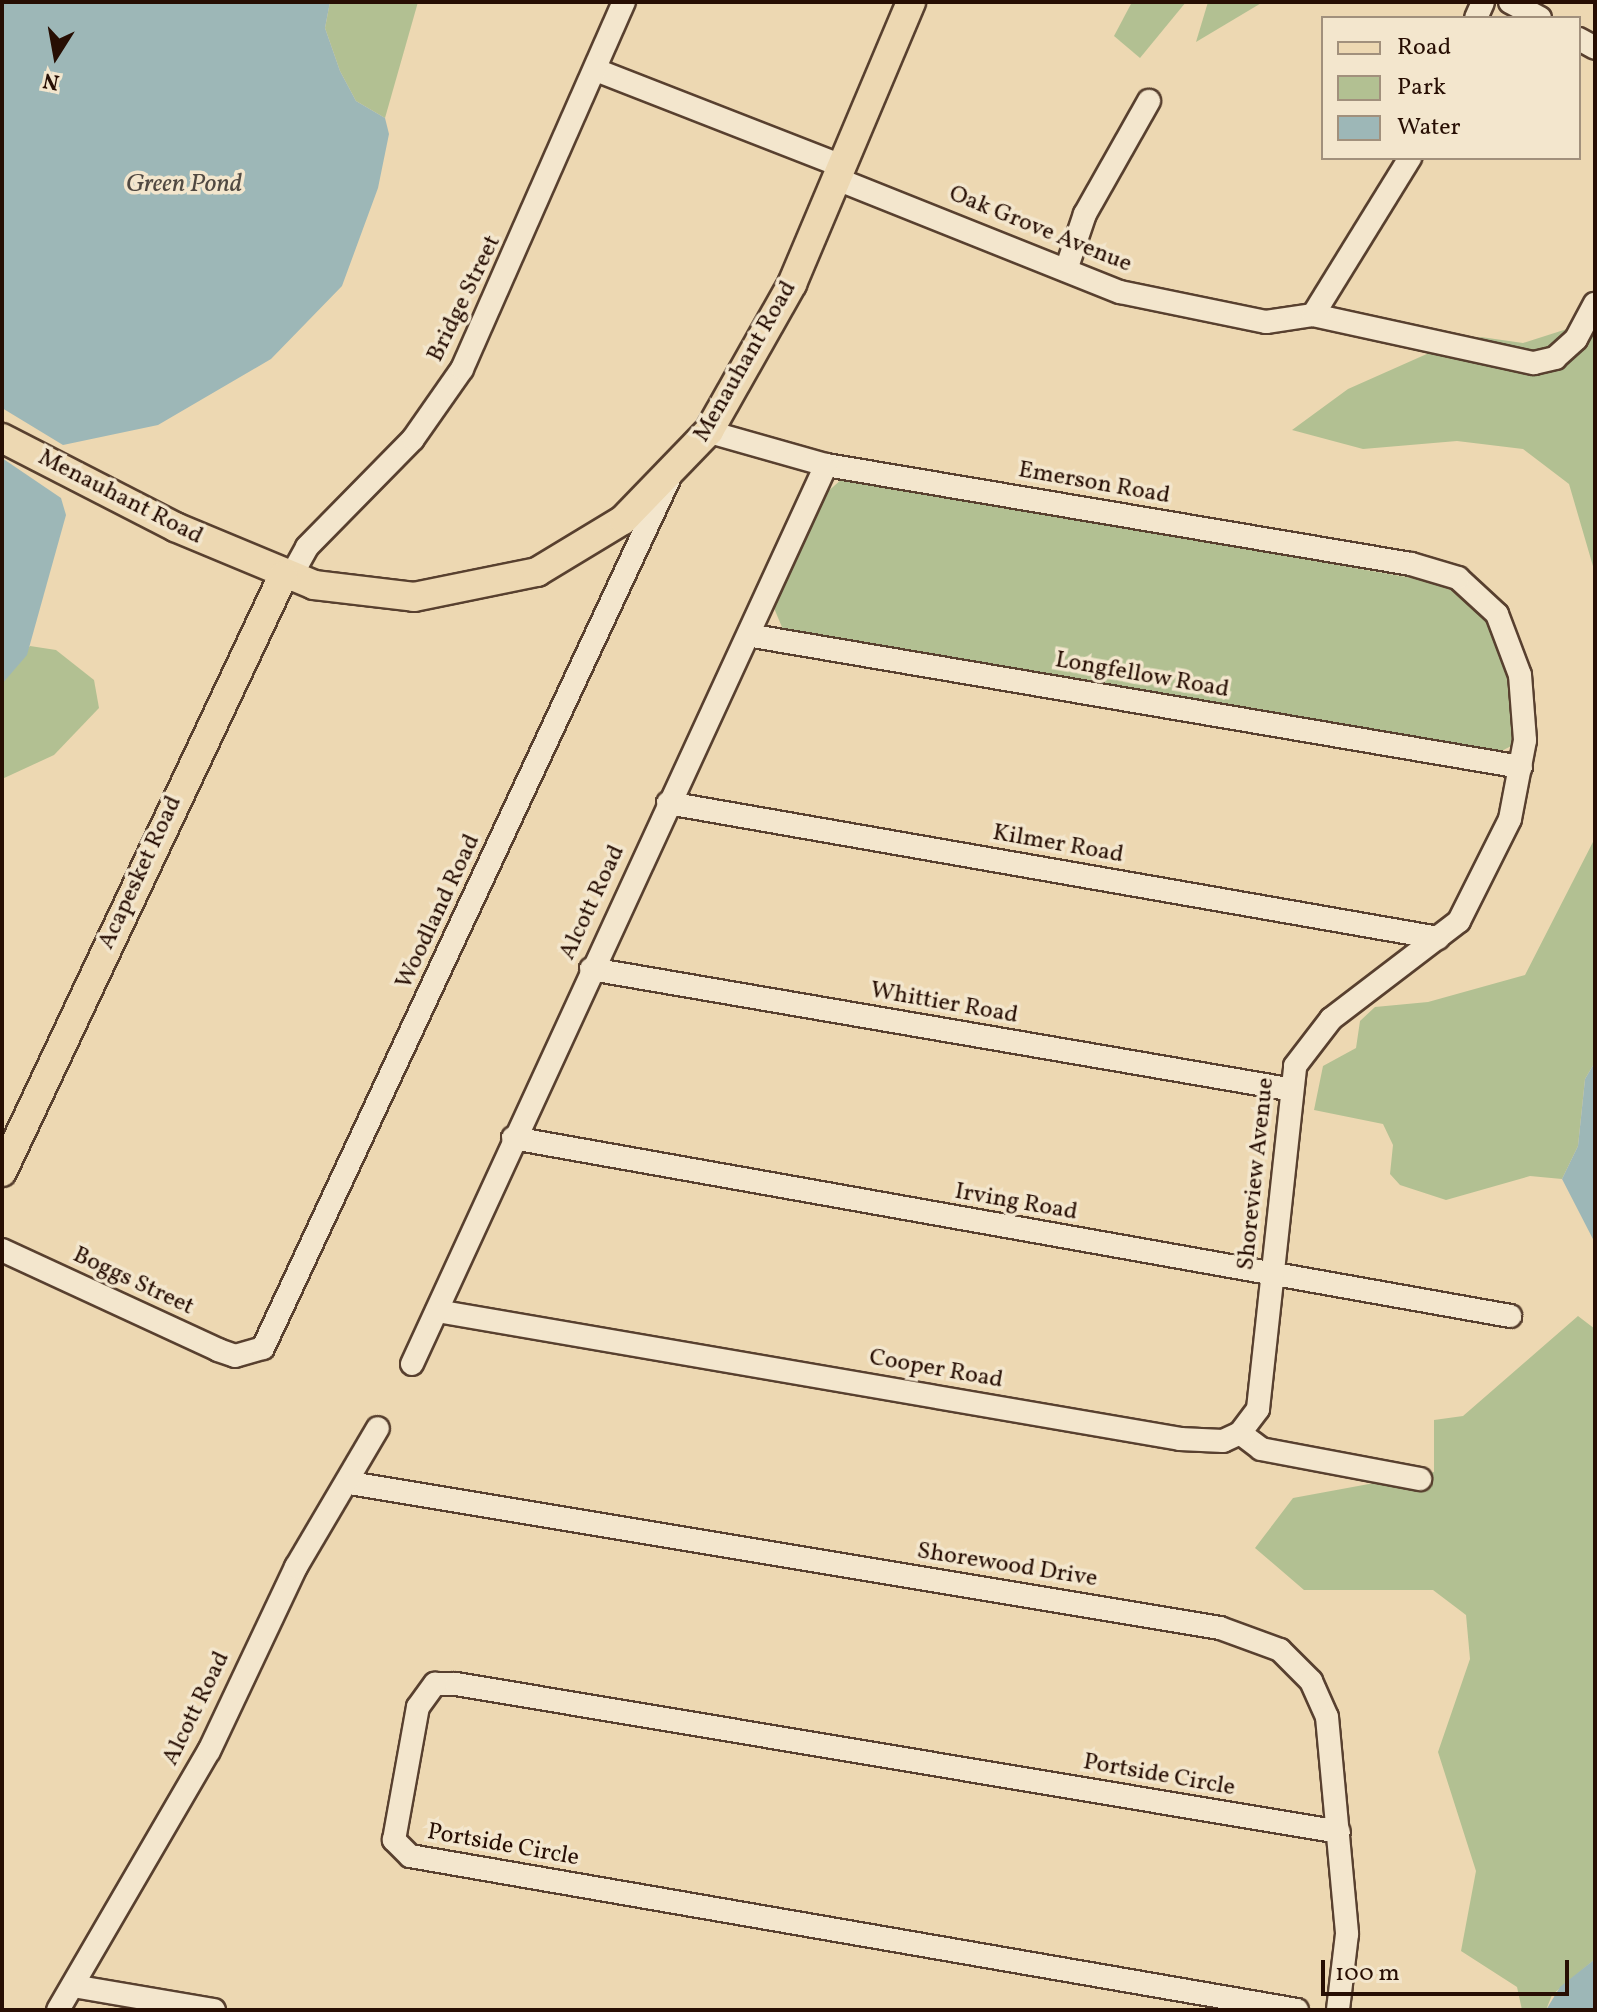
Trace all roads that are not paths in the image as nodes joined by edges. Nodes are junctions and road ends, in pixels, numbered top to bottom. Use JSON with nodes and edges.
{"nodes":[{"id":1,"x":624,"y":2,"type":"edge"},
{"id":2,"x":911,"y":2,"type":"edge"},
{"id":3,"x":1510,"y":2,"type":"edge"},
{"id":4,"x":1536,"y":16,"type":"edge"},
{"id":5,"x":596,"y":70,"type":"junction"},
{"id":6,"x":1149,"y":101,"type":"dead end"},
{"id":7,"x":1409,"y":160,"type":"edge"},
{"id":8,"x":840,"y":172,"type":"junction"},
{"id":9,"x":1066,"y":270,"type":"junction"},
{"id":10,"x":1595,"y":304,"type":"edge"},
{"id":11,"x":1313,"y":315,"type":"junction"},
{"id":12,"x":709,"y":432,"type":"junction"},
{"id":13,"x":2,"y":438,"type":"edge"},
{"id":14,"x":826,"y":465,"type":"junction"},
{"id":15,"x":670,"y":478,"type":"junction"},
{"id":16,"x":287,"y":577,"type":"junction"},
{"id":17,"x":1471,"y":586,"type":"joint"},
{"id":18,"x":753,"y":636,"type":"junction"},
{"id":19,"x":1521,"y":767,"type":"junction"},
{"id":20,"x":668,"y":803,"type":"junction"},
{"id":21,"x":1438,"y":938,"type":"junction"},
{"id":22,"x":591,"y":969,"type":"junction"},
{"id":23,"x":1288,"y":1089,"type":"junction"},
{"id":24,"x":513,"y":1138,"type":"junction"},
{"id":25,"x":2,"y":1172,"type":"edge"},
{"id":26,"x":2,"y":1250,"type":"edge"},
{"id":27,"x":1272,"y":1275,"type":"junction"},
{"id":28,"x":437,"y":1311,"type":"junction"},
{"id":29,"x":1510,"y":1316,"type":"dead end"},
{"id":30,"x":244,"y":1355,"type":"joint"},
{"id":31,"x":412,"y":1364,"type":"dead end"},
{"id":32,"x":378,"y":1428,"type":"dead end"},
{"id":33,"x":1240,"y":1433,"type":"junction"},
{"id":34,"x":1420,"y":1479,"type":"dead end"},
{"id":35,"x":350,"y":1483,"type":"junction"},
{"id":36,"x":1339,"y":1832,"type":"junction"},
{"id":37,"x":73,"y":1986,"type":"junction"},
{"id":38,"x":58,"y":2010,"type":"edge"},
{"id":39,"x":214,"y":2010,"type":"edge"},
{"id":40,"x":1297,"y":2010,"type":"edge"},
{"id":41,"x":1338,"y":2010,"type":"edge"}],
"edges":[{"from":1,"to":5,"type":"street","name":"Bridge Street"},
{"from":2,"to":8,"type":"main road","name":"Menauhant Road"},
{"from":3,"to":4,"type":"street"},
{"from":5,"to":8,"type":"street","name":"Oak Grove Avenue"},
{"from":5,"to":16,"type":"street","name":"Bridge Street"},
{"from":6,"to":9,"type":"street"},
{"from":7,"to":11,"type":"street"},
{"from":8,"to":9,"type":"street","name":"Oak Grove Avenue"},
{"from":8,"to":12,"type":"main road","name":"Menauhant Road"},
{"from":9,"to":11,"type":"street","name":"Oak Grove Avenue"},
{"from":10,"to":11,"type":"street","name":"Oak Grove Avenue"},
{"from":12,"to":14,"type":"street","name":"Emerson Road"},
{"from":12,"to":15,"type":"main road","name":"Menauhant Road"},
{"from":13,"to":16,"type":"main road","name":"Menauhant Road"},
{"from":14,"to":17,"type":"street","name":"Emerson Road"},
{"from":14,"to":18,"type":"street","name":"Alcott Road"},
{"from":15,"to":16,"type":"main road","name":"Menauhant Road"},
{"from":15,"to":30,"type":"street","name":"Woodland Road"},
{"from":16,"to":25,"type":"main road","name":"Acapesket Road"},
{"from":17,"to":19,"type":"street","name":"Shoreview Avenue"},
{"from":18,"to":19,"type":"street","name":"Longfellow Road"},
{"from":18,"to":20,"type":"street","name":"Alcott Road"},
{"from":19,"to":21,"type":"street","name":"Shoreview Avenue"},
{"from":20,"to":21,"type":"street","name":"Kilmer Road"},
{"from":20,"to":22,"type":"street","name":"Alcott Road"},
{"from":21,"to":23,"type":"street","name":"Shoreview Avenue"},
{"from":22,"to":23,"type":"street","name":"Whittier Road"},
{"from":22,"to":24,"type":"street","name":"Alcott Road"},
{"from":23,"to":27,"type":"street","name":"Shoreview Avenue"},
{"from":24,"to":27,"type":"street","name":"Irving Road"},
{"from":24,"to":28,"type":"street","name":"Alcott Road"},
{"from":26,"to":30,"type":"street","name":"Boggs Street"},
{"from":27,"to":29,"type":"street","name":"Irving Road"},
{"from":27,"to":33,"type":"street","name":"Shoreview Avenue"},
{"from":28,"to":31,"type":"street","name":"Alcott Road"},
{"from":28,"to":33,"type":"street","name":"Cooper Road"},
{"from":32,"to":35,"type":"street","name":"Alcott Road"},
{"from":33,"to":34,"type":"street"},
{"from":35,"to":36,"type":"street","name":"Shorewood Drive"},
{"from":35,"to":37,"type":"street","name":"Alcott Road"},
{"from":36,"to":40,"type":"street","name":"Portside Circle"},
{"from":36,"to":41,"type":"street","name":"Shorewood Drive"},
{"from":37,"to":38,"type":"street","name":"Alcott Road"},
{"from":37,"to":39,"type":"street"}]}
